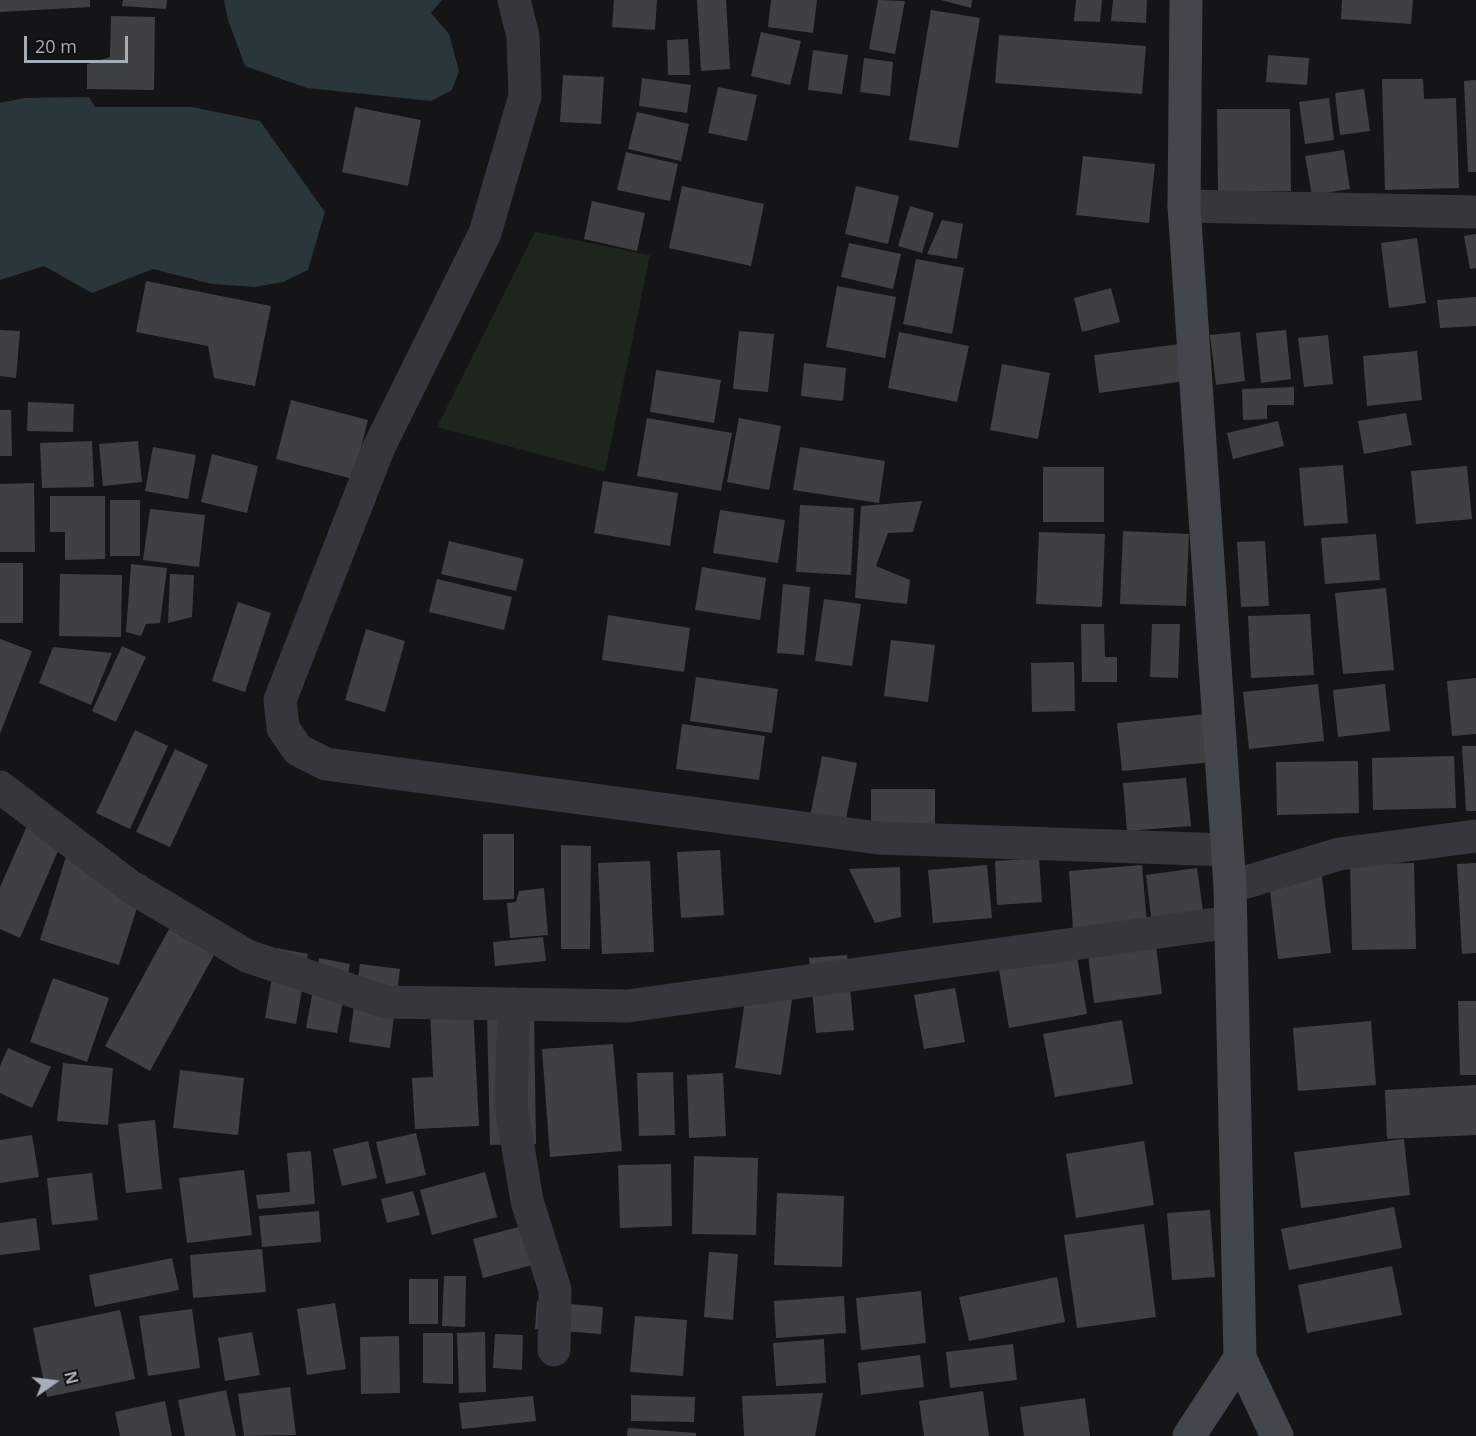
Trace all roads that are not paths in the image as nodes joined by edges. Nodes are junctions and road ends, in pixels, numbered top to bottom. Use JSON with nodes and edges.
{"nodes":[{"id":1,"x":514,"y":0,"type":"edge"},
{"id":2,"x":1186,"y":0,"type":"edge"},
{"id":3,"x":1184,"y":206,"type":"junction"},
{"id":4,"x":1476,"y":212,"type":"edge"},
{"id":5,"x":0,"y":787,"type":"edge"},
{"id":6,"x":1476,"y":836,"type":"edge"},
{"id":7,"x":1227,"y":850,"type":"junction"},
{"id":8,"x":1230,"y":887,"type":"junction"},
{"id":9,"x":1231,"y":922,"type":"junction"},
{"id":10,"x":514,"y":1004,"type":"junction"},
{"id":11,"x":554,"y":1350,"type":"dead end"},
{"id":12,"x":1240,"y":1358,"type":"junction"},
{"id":13,"x":1189,"y":1436,"type":"edge"},
{"id":14,"x":1277,"y":1436,"type":"edge"}],
"edges":[{"from":1,"to":7,"type":"street"},
{"from":2,"to":3,"type":"street"},
{"from":3,"to":4,"type":"street"},
{"from":3,"to":7,"type":"street"},
{"from":5,"to":10,"type":"street"},
{"from":6,"to":8,"type":"street"},
{"from":7,"to":8,"type":"street"},
{"from":8,"to":9,"type":"street"},
{"from":9,"to":10,"type":"street"},
{"from":9,"to":12,"type":"street"},
{"from":10,"to":11,"type":"street"},
{"from":12,"to":13,"type":"street"},
{"from":12,"to":14,"type":"street"}]}
